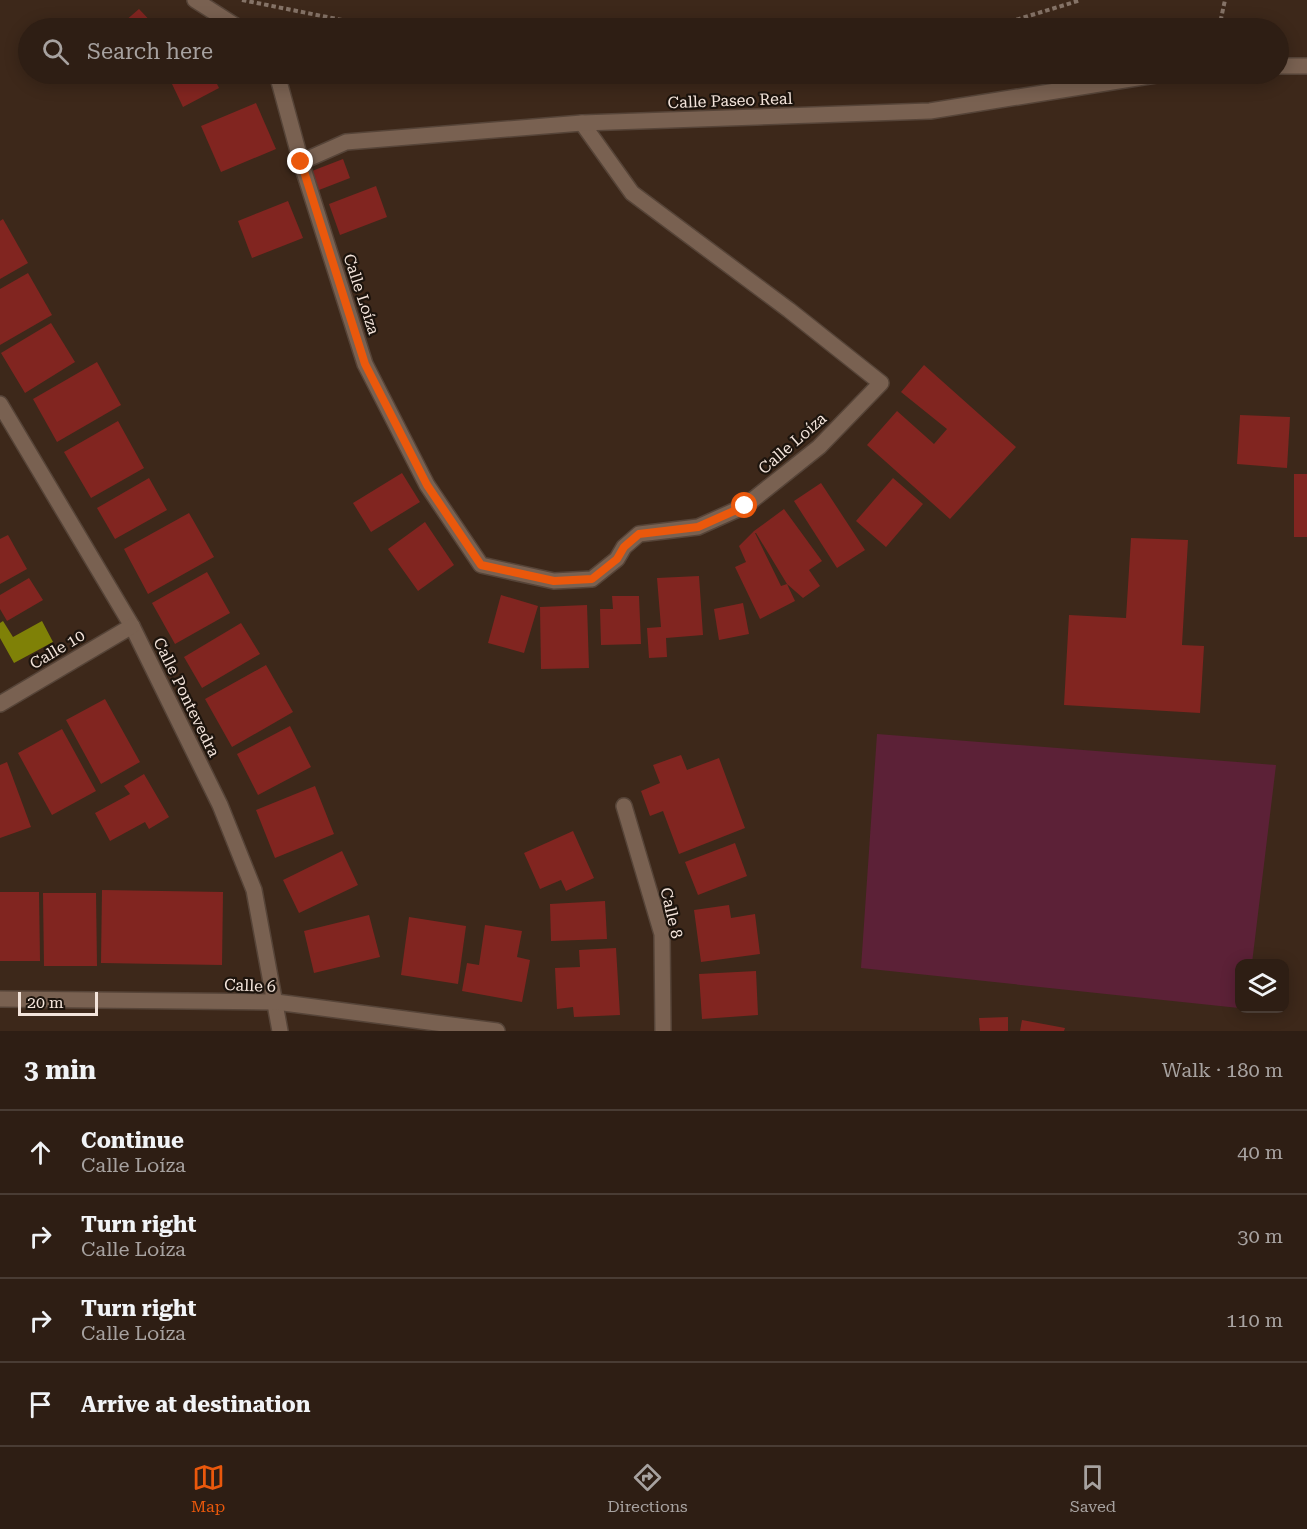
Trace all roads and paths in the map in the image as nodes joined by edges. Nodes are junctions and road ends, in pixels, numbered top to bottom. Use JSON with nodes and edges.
{"nodes":[{"id":1,"x":195,"y":0,"type":"edge"},
{"id":2,"x":242,"y":0,"type":"edge"},
{"id":3,"x":1081,"y":0,"type":"edge"},
{"id":4,"x":1225,"y":0,"type":"edge"},
{"id":5,"x":223,"y":18,"type":"edge"},
{"id":6,"x":332,"y":18,"type":"edge"},
{"id":7,"x":1022,"y":18,"type":"edge"},
{"id":8,"x":1221,"y":18,"type":"edge"},
{"id":9,"x":1289,"y":66,"type":"edge"},
{"id":10,"x":1307,"y":66,"type":"edge"},
{"id":11,"x":280,"y":84,"type":"edge"},
{"id":12,"x":1099,"y":84,"type":"edge"},
{"id":13,"x":582,"y":123,"type":"junction"},
{"id":14,"x":301,"y":162,"type":"junction"},
{"id":15,"x":0,"y":404,"type":"edge"},
{"id":16,"x":132,"y":626,"type":"junction"},
{"id":17,"x":0,"y":704,"type":"edge"},
{"id":18,"x":624,"y":806,"type":"dead end"},
{"id":19,"x":0,"y":999,"type":"edge"},
{"id":20,"x":276,"y":1002,"type":"junction"},
{"id":21,"x":280,"y":1031,"type":"edge"},
{"id":22,"x":497,"y":1031,"type":"edge"},
{"id":23,"x":663,"y":1031,"type":"edge"}],
"edges":[{"from":1,"to":5,"type":"street"},
{"from":2,"to":6,"type":"path"},
{"from":3,"to":7,"type":"path"},
{"from":4,"to":8,"type":"path"},
{"from":9,"to":10,"type":"street"},
{"from":11,"to":14,"type":"street","name":"Calle Loíza"},
{"from":12,"to":13,"type":"street","name":"Calle Paseo Real"},
{"from":13,"to":14,"type":"street","name":"Calle Paseo Real"},
{"from":13,"to":14,"type":"street","name":"Calle Loíza"},
{"from":15,"to":16,"type":"street","name":"Calle Pontevedra"},
{"from":16,"to":17,"type":"street","name":"Calle 10"},
{"from":16,"to":20,"type":"street","name":"Calle Pontevedra"},
{"from":18,"to":23,"type":"street","name":"Calle 8"},
{"from":19,"to":20,"type":"street","name":"Calle 6"},
{"from":20,"to":21,"type":"street","name":"Calle Pontevedra"},
{"from":20,"to":22,"type":"street","name":"Calle 6"}]}
